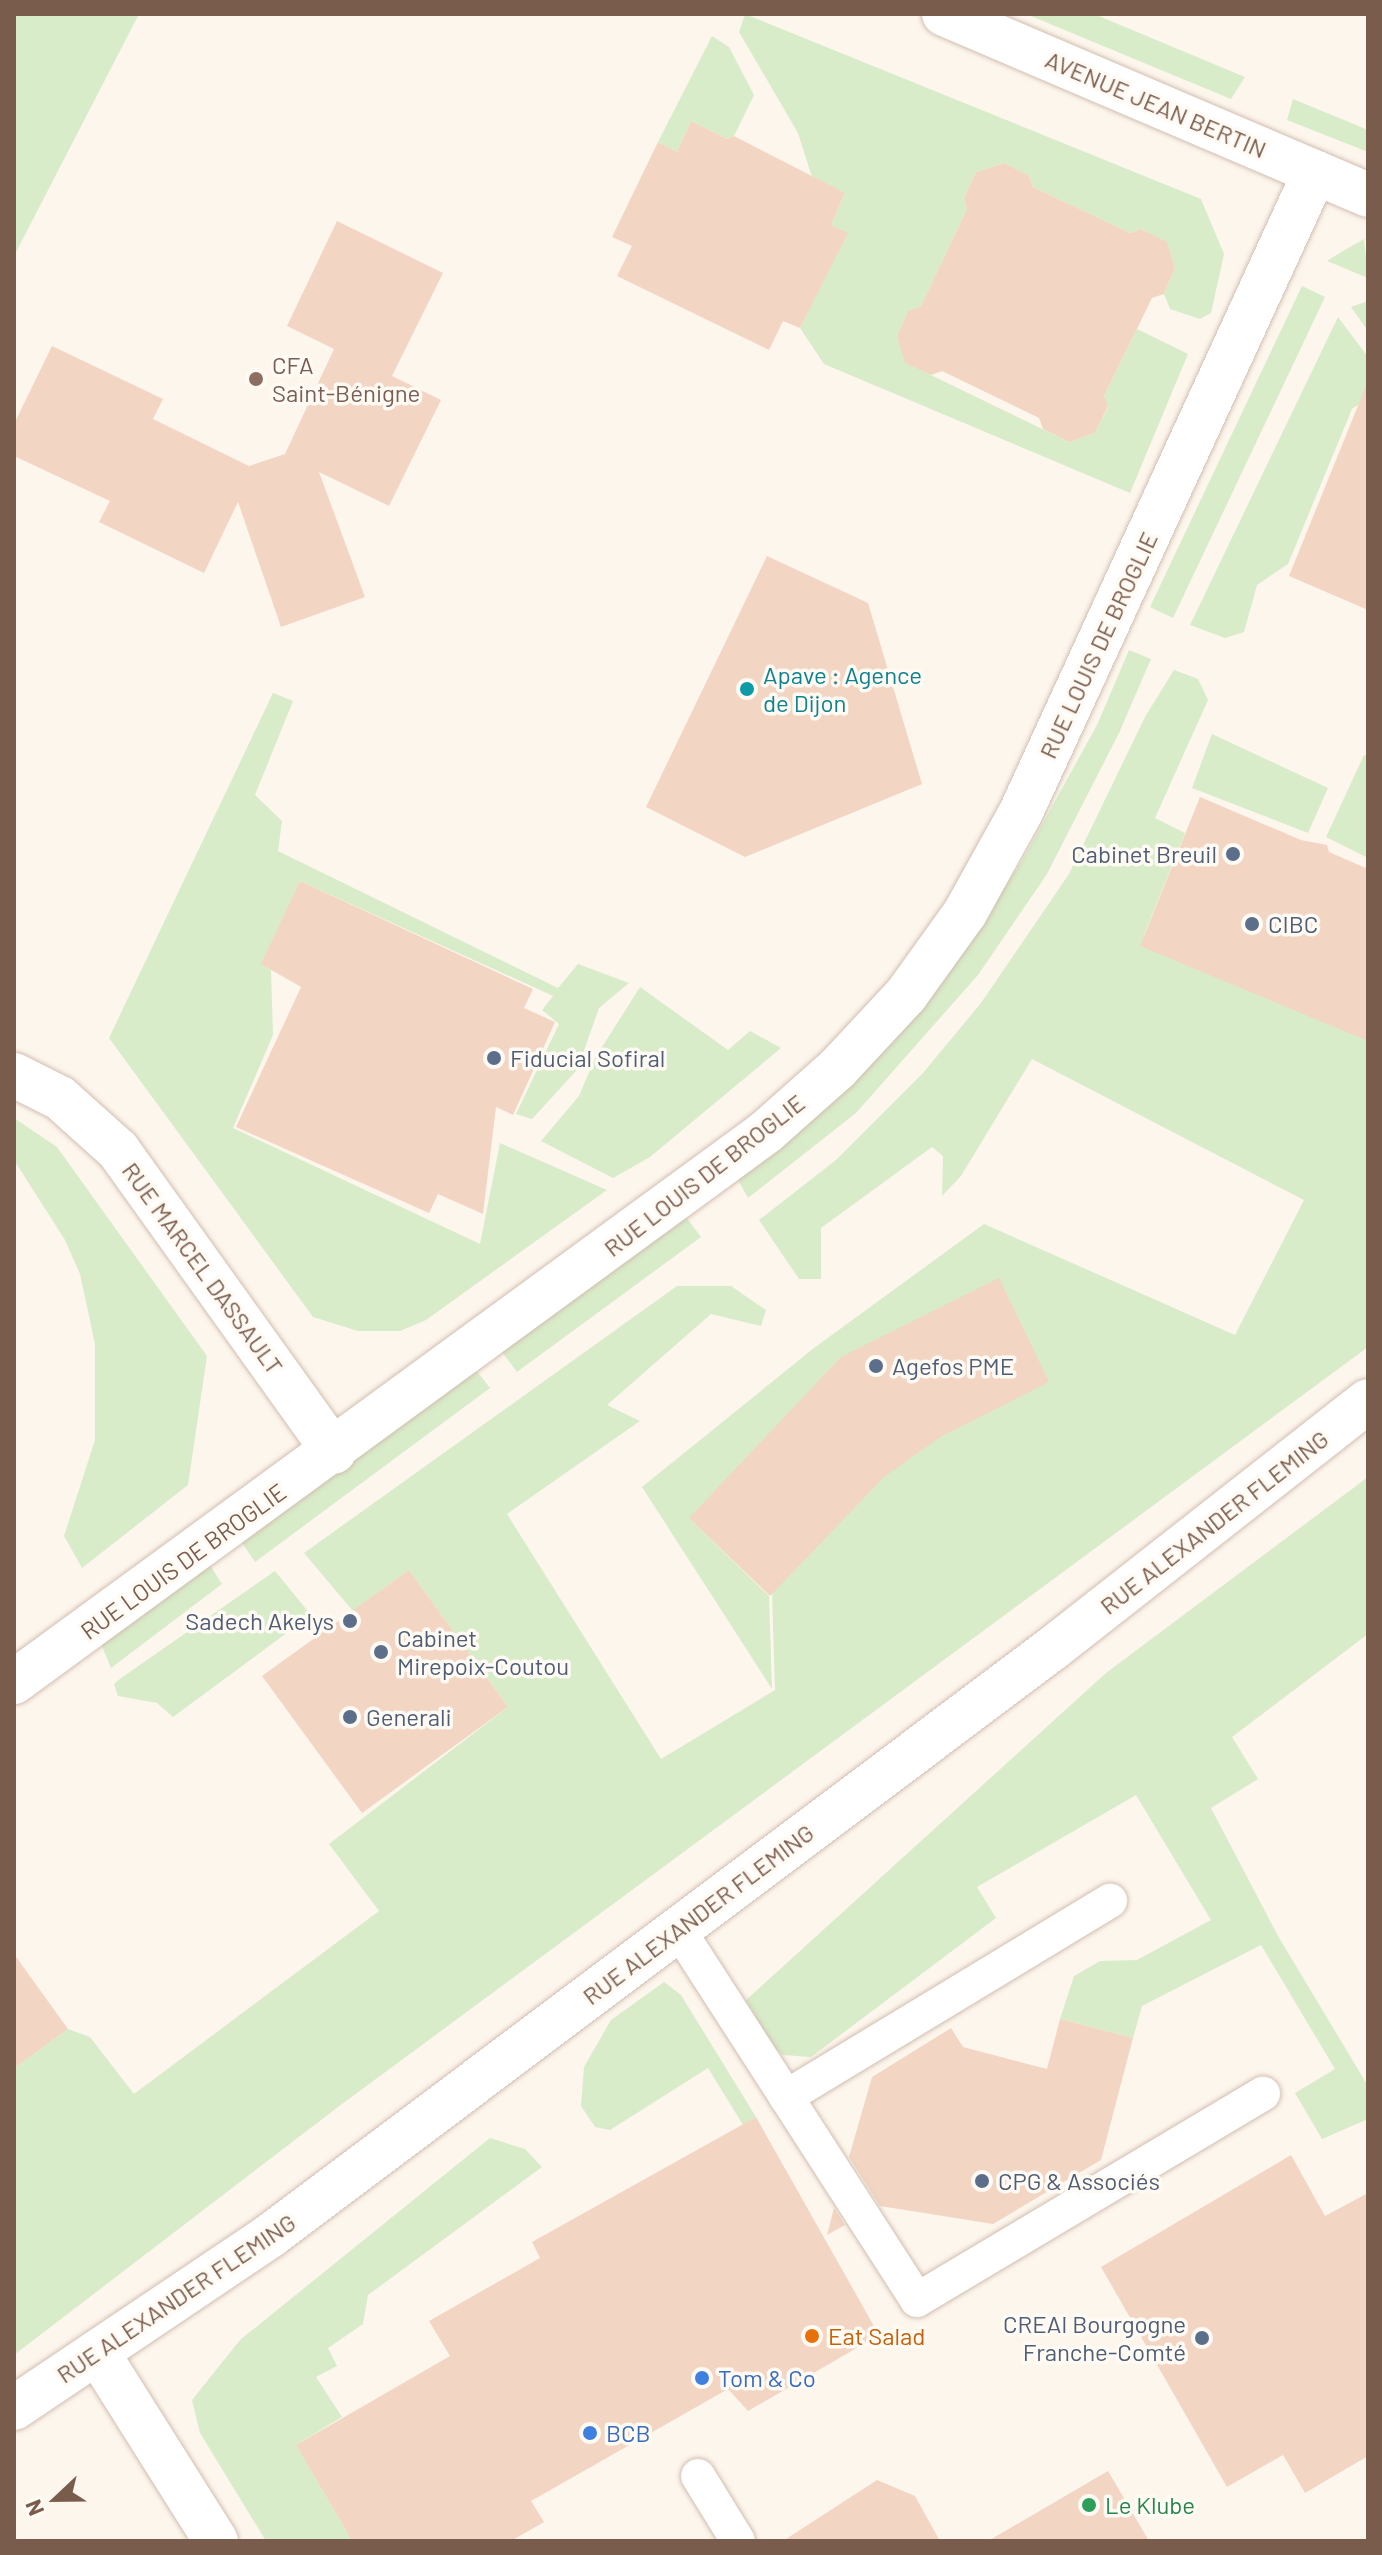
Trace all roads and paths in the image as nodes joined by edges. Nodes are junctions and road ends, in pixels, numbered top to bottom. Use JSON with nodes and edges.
{"nodes":[{"id":1,"x":944,"y":14,"type":"edge"},
{"id":2,"x":1315,"y":172,"type":"junction"},
{"id":3,"x":1368,"y":195,"type":"edge"},
{"id":4,"x":14,"y":1075,"type":"edge"},
{"id":5,"x":1368,"y":1401,"type":"edge"},
{"id":6,"x":334,"y":1452,"type":"junction"},
{"id":7,"x":14,"y":1682,"type":"edge"},
{"id":8,"x":1110,"y":1901,"type":"dead end"},
{"id":9,"x":678,"y":1929,"type":"junction"},
{"id":10,"x":1263,"y":2094,"type":"dead end"},
{"id":11,"x":786,"y":2097,"type":"junction"},
{"id":12,"x":97,"y":2352,"type":"junction"},
{"id":13,"x":14,"y":2408,"type":"edge"},
{"id":14,"x":698,"y":2476,"type":"dead end"},
{"id":15,"x":216,"y":2541,"type":"edge"},
{"id":16,"x":738,"y":2541,"type":"edge"}],
"edges":[{"from":1,"to":2,"type":"street","name":"AVENUE JEAN BERTIN"},
{"from":2,"to":3,"type":"street","name":"AVENUE JEAN BERTIN"},
{"from":2,"to":6,"type":"street","name":"RUE LOUIS DE BROGLIE"},
{"from":4,"to":6,"type":"street","name":"RUE MARCEL DASSAULT"},
{"from":5,"to":9,"type":"street","name":"RUE ALEXANDER FLEMING"},
{"from":6,"to":7,"type":"street","name":"RUE LOUIS DE BROGLIE"},
{"from":8,"to":11,"type":"lane"},
{"from":9,"to":11,"type":"lane"},
{"from":9,"to":12,"type":"street","name":"RUE ALEXANDER FLEMING"},
{"from":10,"to":11,"type":"lane"},
{"from":12,"to":13,"type":"street","name":"RUE ALEXANDER FLEMING"},
{"from":12,"to":15,"type":"street"},
{"from":14,"to":16,"type":"lane"}]}
